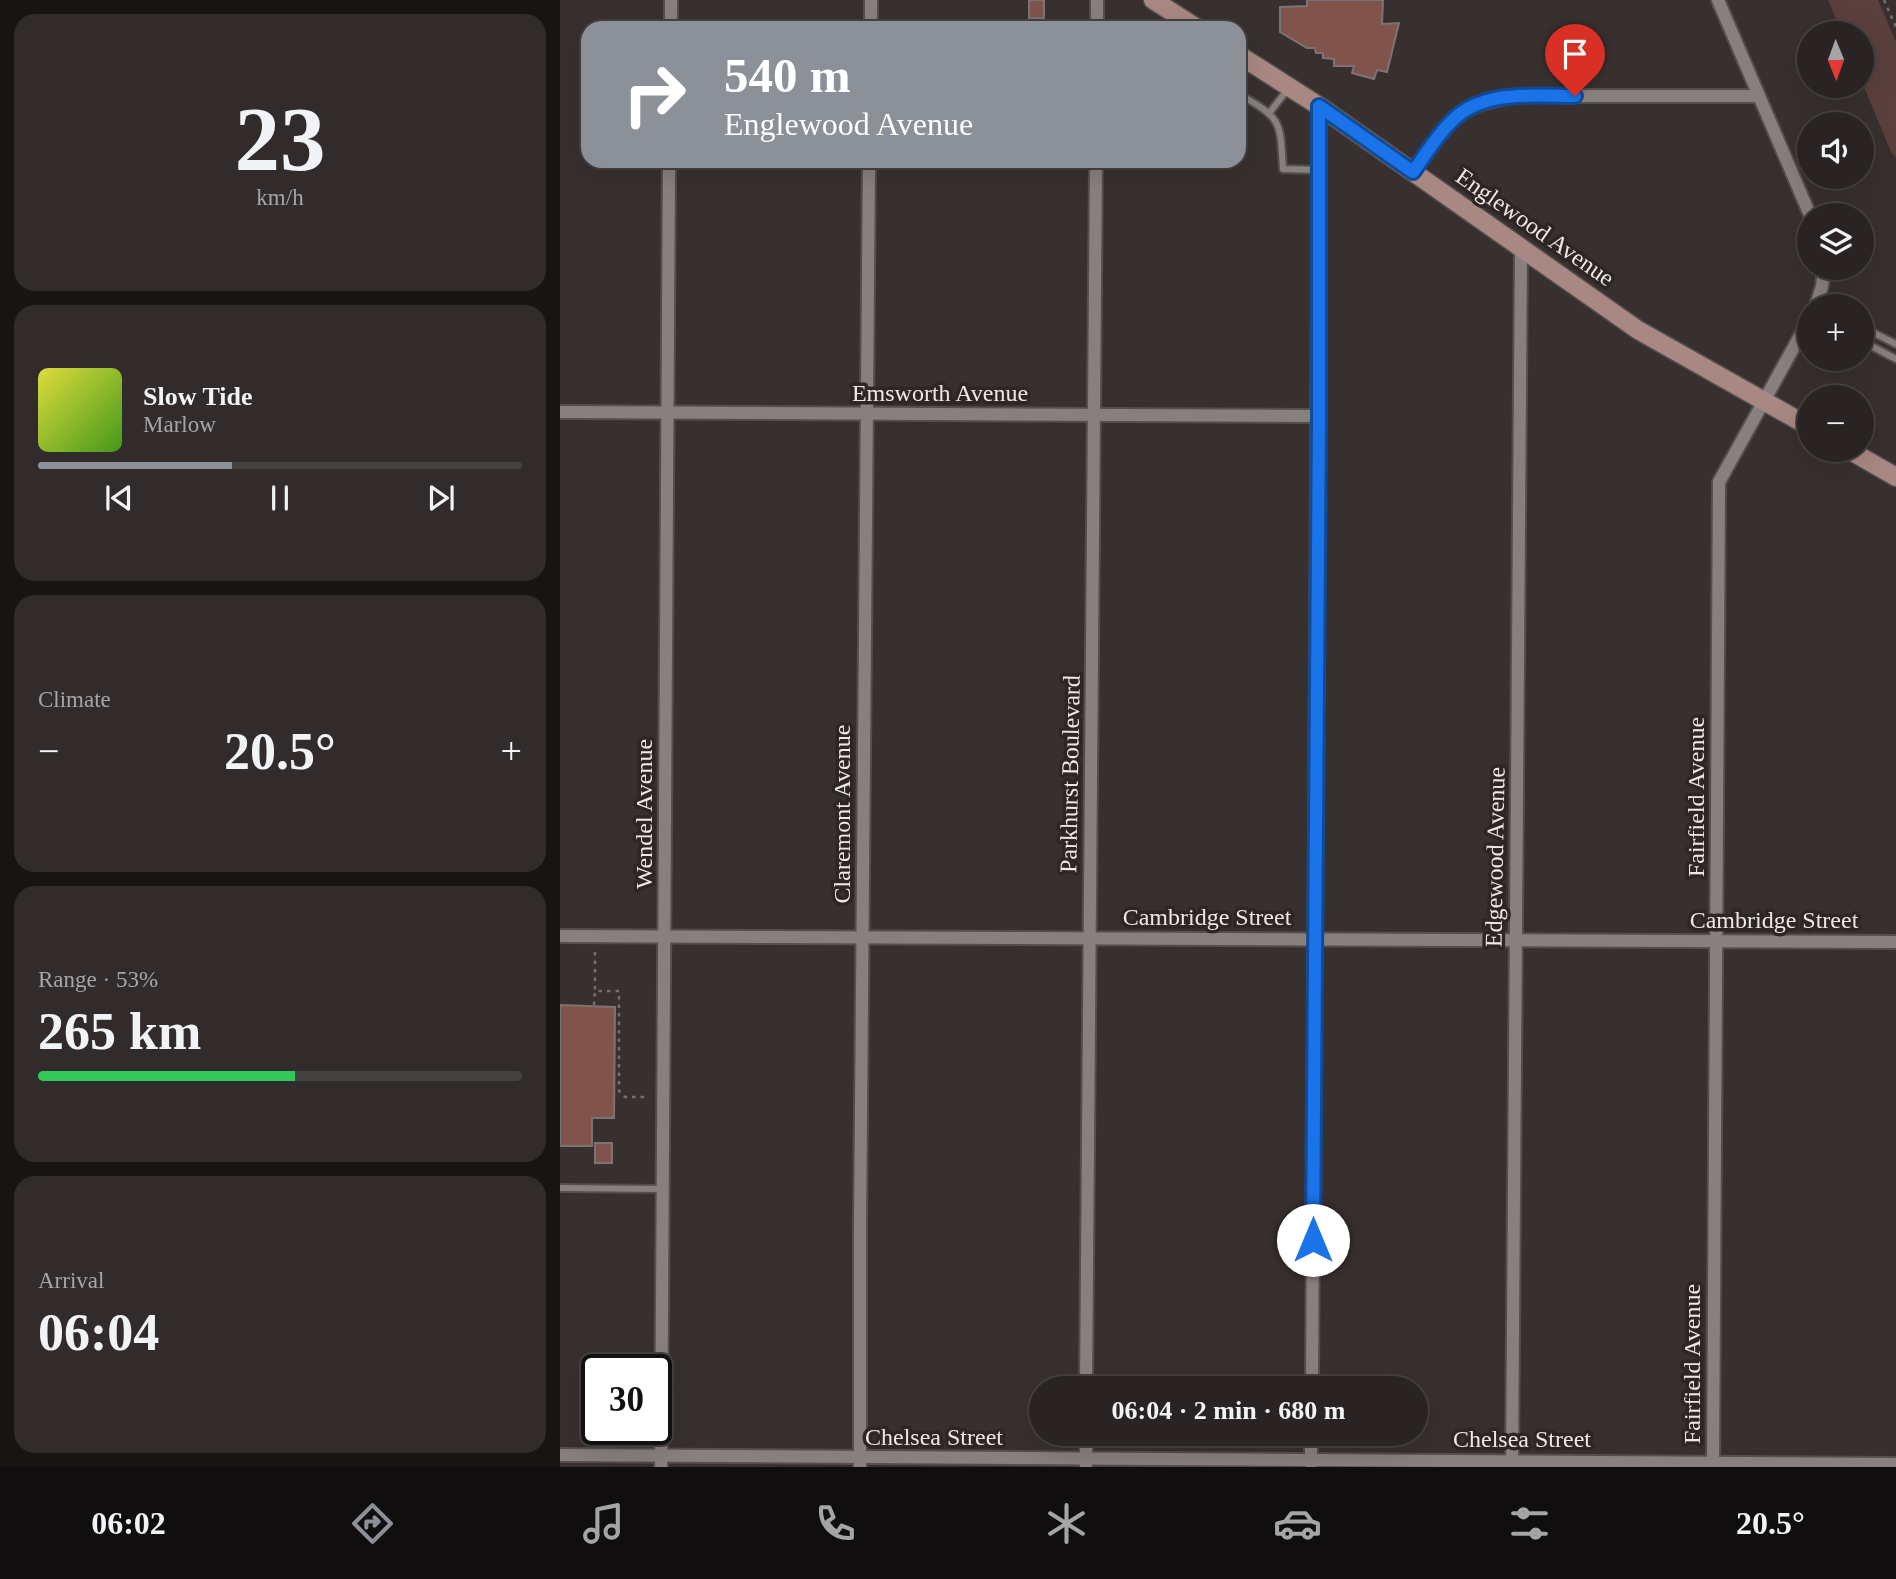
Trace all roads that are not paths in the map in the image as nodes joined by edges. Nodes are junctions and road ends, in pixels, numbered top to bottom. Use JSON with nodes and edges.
{"nodes":[{"id":1,"x":671,"y":0,"type":"edge"},
{"id":2,"x":871,"y":0,"type":"edge"},
{"id":3,"x":1097,"y":0,"type":"edge"},
{"id":4,"x":1153,"y":0,"type":"edge"},
{"id":5,"x":1718,"y":0,"type":"edge"},
{"id":6,"x":671,"y":21,"type":"edge"},
{"id":7,"x":871,"y":21,"type":"edge"},
{"id":8,"x":1097,"y":21,"type":"edge"},
{"id":9,"x":1184,"y":21,"type":"edge"},
{"id":10,"x":1246,"y":59,"type":"edge"},
{"id":11,"x":1290,"y":87,"type":"junction"},
{"id":12,"x":1759,"y":96,"type":"junction"},
{"id":13,"x":1246,"y":98,"type":"edge"},
{"id":14,"x":1319,"y":106,"type":"junction"},
{"id":15,"x":1270,"y":112,"type":"junction"},
{"id":16,"x":669,"y":168,"type":"edge"},
{"id":17,"x":869,"y":168,"type":"edge"},
{"id":18,"x":1096,"y":168,"type":"edge"},
{"id":19,"x":1319,"y":170,"type":"junction"},
{"id":20,"x":1413,"y":172,"type":"junction"},
{"id":21,"x":1805,"y":203,"type":"edge"},
{"id":22,"x":1521,"y":248,"type":"junction"},
{"id":23,"x":1874,"y":333,"type":"edge"},
{"id":24,"x":1797,"y":341,"type":"edge"},
{"id":25,"x":1896,"y":344,"type":"edge"},
{"id":26,"x":1874,"y":347,"type":"edge"},
{"id":27,"x":1896,"y":359,"type":"edge"},
{"id":28,"x":1764,"y":401,"type":"junction"},
{"id":29,"x":560,"y":412,"type":"edge"},
{"id":30,"x":667,"y":412,"type":"junction"},
{"id":31,"x":866,"y":413,"type":"junction"},
{"id":32,"x":1093,"y":415,"type":"junction"},
{"id":33,"x":1319,"y":416,"type":"junction"},
{"id":34,"x":1797,"y":420,"type":"edge"},
{"id":35,"x":1870,"y":462,"type":"edge"},
{"id":36,"x":1896,"y":477,"type":"edge"},
{"id":37,"x":862,"y":935,"type":"junction"},
{"id":38,"x":560,"y":936,"type":"edge"},
{"id":39,"x":664,"y":937,"type":"junction"},
{"id":40,"x":1089,"y":937,"type":"junction"},
{"id":41,"x":1315,"y":939,"type":"junction"},
{"id":42,"x":1516,"y":940,"type":"junction"},
{"id":43,"x":1716,"y":941,"type":"junction"},
{"id":44,"x":1896,"y":942,"type":"edge"},
{"id":45,"x":560,"y":1188,"type":"edge"},
{"id":46,"x":663,"y":1189,"type":"junction"},
{"id":47,"x":1086,"y":1376,"type":"edge"},
{"id":48,"x":1312,"y":1376,"type":"edge"},
{"id":49,"x":560,"y":1455,"type":"edge"},
{"id":50,"x":661,"y":1461,"type":"edge"},
{"id":51,"x":1086,"y":1462,"type":"edge"},
{"id":52,"x":860,"y":1463,"type":"edge"},
{"id":53,"x":1311,"y":1463,"type":"edge"},
{"id":54,"x":1512,"y":1464,"type":"edge"},
{"id":55,"x":1713,"y":1464,"type":"edge"},
{"id":56,"x":1896,"y":1464,"type":"edge"}],
"edges":[{"from":1,"to":6,"type":"street"},
{"from":2,"to":7,"type":"street"},
{"from":3,"to":8,"type":"street"},
{"from":4,"to":9,"type":"street"},
{"from":5,"to":12,"type":"street"},
{"from":10,"to":11,"type":"street","name":"Englewood Avenue"},
{"from":11,"to":14,"type":"street","name":"Englewood Avenue"},
{"from":11,"to":15,"type":"lane"},
{"from":12,"to":20,"type":"street"},
{"from":12,"to":21,"type":"street"},
{"from":13,"to":15,"type":"lane"},
{"from":14,"to":19,"type":"street"},
{"from":14,"to":20,"type":"street","name":"Englewood Avenue"},
{"from":15,"to":19,"type":"lane"},
{"from":16,"to":30,"type":"street","name":"Wendel Avenue"},
{"from":17,"to":31,"type":"street","name":"Claremont Avenue"},
{"from":18,"to":32,"type":"street","name":"Parkhurst Boulevard"},
{"from":19,"to":33,"type":"street"},
{"from":20,"to":22,"type":"street","name":"Englewood Avenue"},
{"from":22,"to":28,"type":"street","name":"Englewood Avenue"},
{"from":22,"to":42,"type":"street","name":"Edgewood Avenue"},
{"from":23,"to":25,"type":"lane"},
{"from":24,"to":28,"type":"street","name":"Fairfield Avenue"},
{"from":26,"to":27,"type":"lane"},
{"from":28,"to":34,"type":"street","name":"Englewood Avenue"},
{"from":28,"to":43,"type":"street","name":"Fairfield Avenue"},
{"from":29,"to":30,"type":"street","name":"Emsworth Avenue"},
{"from":30,"to":31,"type":"street","name":"Emsworth Avenue"},
{"from":30,"to":39,"type":"street","name":"Wendel Avenue"},
{"from":31,"to":32,"type":"street","name":"Emsworth Avenue"},
{"from":31,"to":37,"type":"street","name":"Claremont Avenue"},
{"from":32,"to":33,"type":"street","name":"Emsworth Avenue"},
{"from":32,"to":40,"type":"street","name":"Parkhurst Boulevard"},
{"from":33,"to":41,"type":"street"},
{"from":35,"to":36,"type":"street"},
{"from":37,"to":39,"type":"street","name":"Cambridge Street"},
{"from":37,"to":40,"type":"street","name":"Cambridge Street"},
{"from":37,"to":52,"type":"street","name":"Claremont Avenue"},
{"from":38,"to":39,"type":"street","name":"Cambridge Street"},
{"from":39,"to":46,"type":"street","name":"Wendel Avenue"},
{"from":40,"to":41,"type":"street","name":"Cambridge Street"},
{"from":40,"to":47,"type":"street","name":"Parkhurst Boulevard"},
{"from":41,"to":42,"type":"street","name":"Cambridge Street"},
{"from":41,"to":48,"type":"street"},
{"from":42,"to":43,"type":"street","name":"Cambridge Street"},
{"from":42,"to":54,"type":"street","name":"Edgewood Avenue"},
{"from":43,"to":44,"type":"street","name":"Cambridge Street"},
{"from":43,"to":55,"type":"street","name":"Fairfield Avenue"},
{"from":45,"to":46,"type":"lane"},
{"from":46,"to":50,"type":"street","name":"Wendel Avenue"},
{"from":49,"to":50,"type":"street","name":"Chelsea Street"},
{"from":50,"to":52,"type":"street","name":"Chelsea Street"},
{"from":51,"to":52,"type":"street","name":"Chelsea Street"},
{"from":51,"to":53,"type":"street","name":"Chelsea Street"},
{"from":53,"to":54,"type":"street","name":"Chelsea Street"},
{"from":54,"to":55,"type":"street","name":"Chelsea Street"},
{"from":55,"to":56,"type":"street","name":"Chelsea Street"}]}
